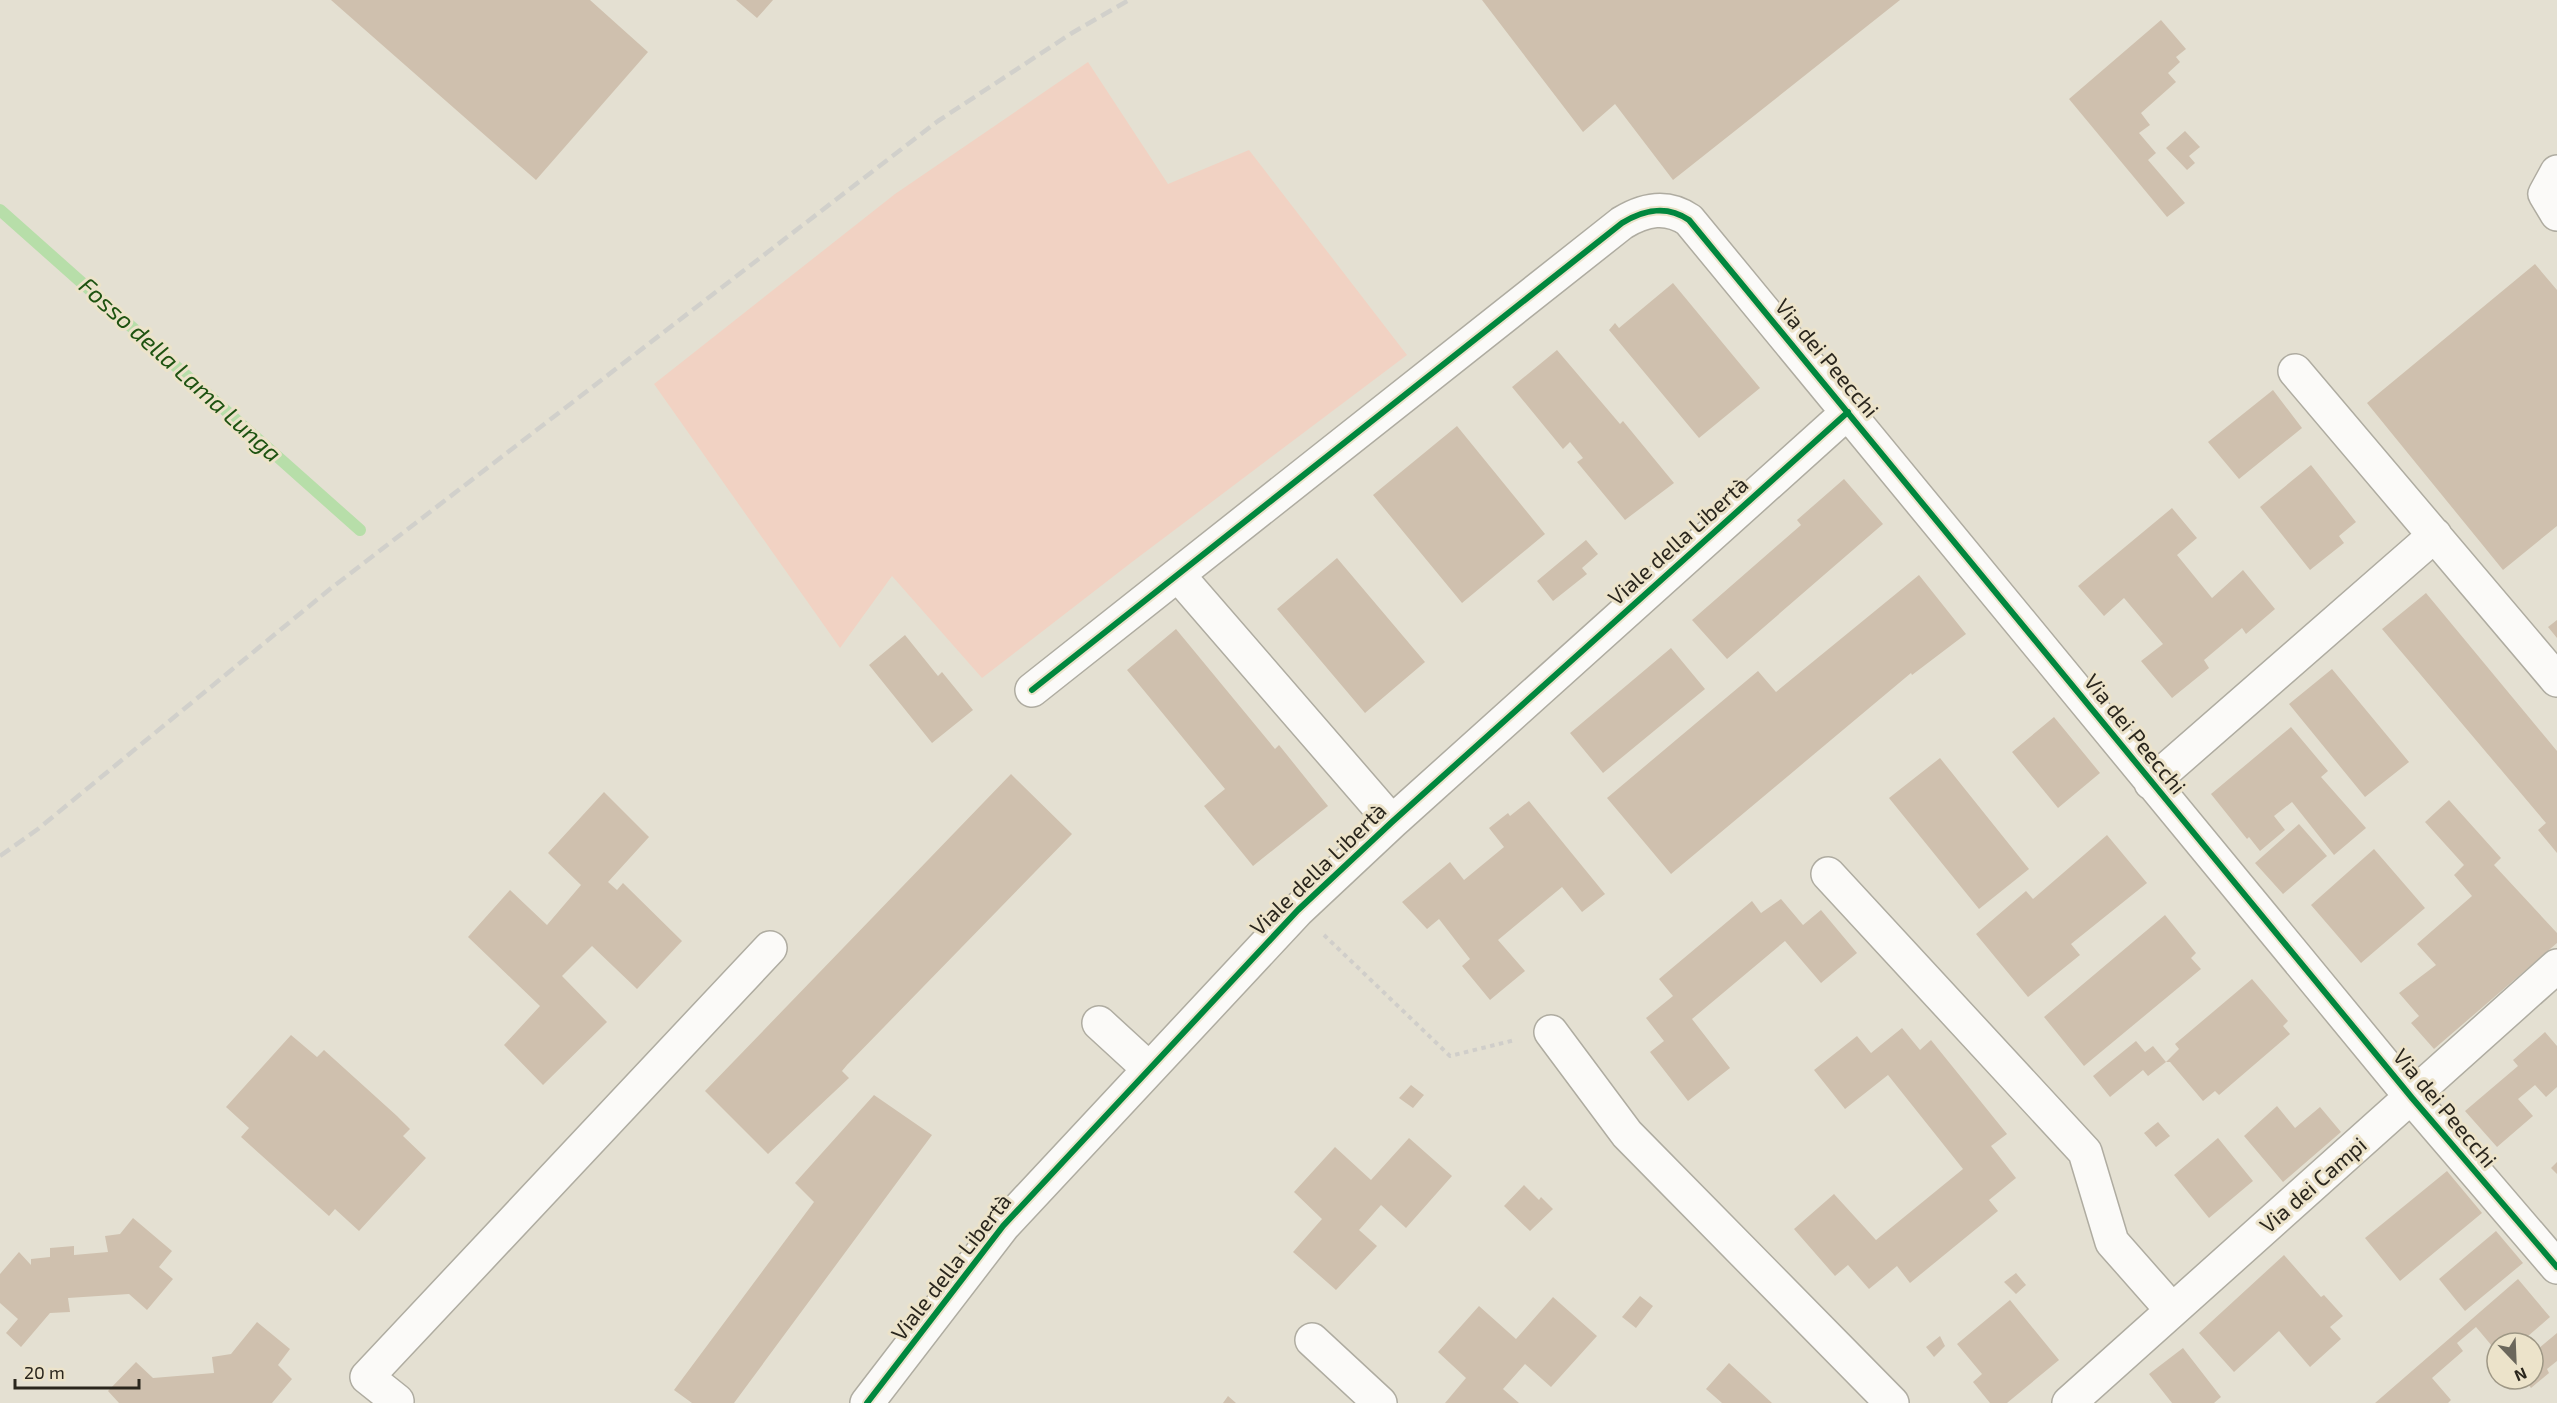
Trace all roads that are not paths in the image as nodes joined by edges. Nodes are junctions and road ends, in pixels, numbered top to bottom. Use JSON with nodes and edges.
{"nodes":[{"id":1,"x":2557,"y":172,"type":"edge"},
{"id":2,"x":2557,"y":214,"type":"edge"},
{"id":3,"x":2295,"y":371,"type":"dead end"},
{"id":4,"x":1848,"y":412,"type":"junction"},
{"id":5,"x":2435,"y":535,"type":"junction"},
{"id":6,"x":1178,"y":575,"type":"junction"},
{"id":7,"x":2557,"y":680,"type":"edge"},
{"id":8,"x":1032,"y":690,"type":"dead end"},
{"id":9,"x":2151,"y":783,"type":"junction"},
{"id":10,"x":1392,"y":822,"type":"junction"},
{"id":11,"x":1828,"y":874,"type":"dead end"},
{"id":12,"x":770,"y":948,"type":"dead end"},
{"id":13,"x":2557,"y":966,"type":"edge"},
{"id":14,"x":1099,"y":1023,"type":"dead end"},
{"id":15,"x":1551,"y":1032,"type":"road end"},
{"id":16,"x":1148,"y":1068,"type":"junction"},
{"id":17,"x":2412,"y":1098,"type":"junction"},
{"id":18,"x":2557,"y":1267,"type":"edge"},
{"id":19,"x":2172,"y":1310,"type":"junction"},
{"id":20,"x":1312,"y":1340,"type":"dead end"},
{"id":21,"x":397,"y":1402,"type":"edge"},
{"id":22,"x":867,"y":1403,"type":"edge"},
{"id":23,"x":1380,"y":1403,"type":"edge"},
{"id":24,"x":1892,"y":1403,"type":"edge"},
{"id":25,"x":2069,"y":1403,"type":"edge"}],
"edges":[{"from":1,"to":2,"type":"street"},
{"from":3,"to":5,"type":"street"},
{"from":4,"to":6,"type":"street","name":"Via dei Peecchi"},
{"from":4,"to":9,"type":"street","name":"Via dei Peecchi"},
{"from":4,"to":10,"type":"street","name":"Viale della Libertà"},
{"from":5,"to":7,"type":"street"},
{"from":5,"to":9,"type":"street"},
{"from":6,"to":8,"type":"street"},
{"from":6,"to":10,"type":"street"},
{"from":9,"to":17,"type":"street","name":"Via dei Peecchi"},
{"from":10,"to":16,"type":"street","name":"Viale della Libertà"},
{"from":11,"to":19,"type":"street"},
{"from":12,"to":21,"type":"street"},
{"from":13,"to":17,"type":"street","name":"Via dei Campi"},
{"from":14,"to":16,"type":"street"},
{"from":15,"to":24,"type":"street"},
{"from":16,"to":22,"type":"street","name":"Viale della Libertà"},
{"from":17,"to":18,"type":"street","name":"Via dei Peecchi"},
{"from":17,"to":19,"type":"street","name":"Via dei Campi"},
{"from":19,"to":25,"type":"street","name":"Via dei Campi"},
{"from":20,"to":23,"type":"street"}]}
